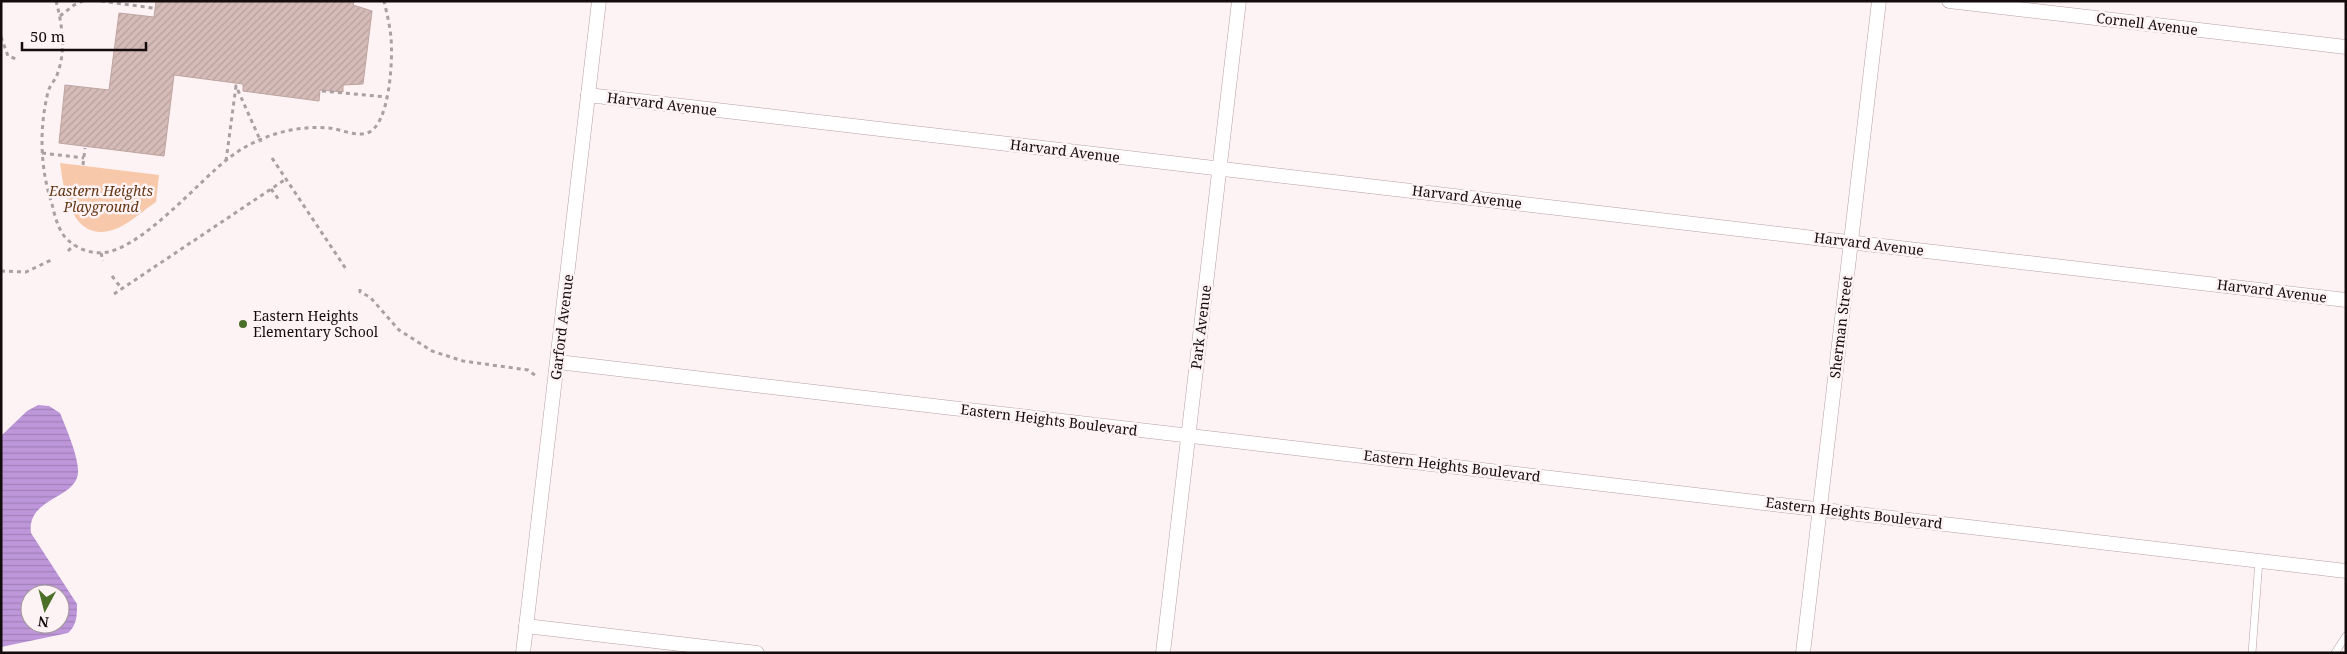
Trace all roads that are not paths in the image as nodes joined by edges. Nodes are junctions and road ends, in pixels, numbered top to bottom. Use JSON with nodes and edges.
{"nodes":[{"id":1,"x":599,"y":1,"type":"edge"},
{"id":2,"x":1239,"y":1,"type":"edge"},
{"id":3,"x":1879,"y":1,"type":"edge"},
{"id":4,"x":1949,"y":1,"type":"edge"},
{"id":5,"x":2346,"y":47,"type":"edge"},
{"id":6,"x":588,"y":95,"type":"junction"},
{"id":7,"x":1220,"y":169,"type":"junction"},
{"id":8,"x":1851,"y":242,"type":"junction"},
{"id":9,"x":2346,"y":300,"type":"edge"},
{"id":10,"x":558,"y":362,"type":"junction"},
{"id":11,"x":1188,"y":436,"type":"junction"},
{"id":12,"x":1819,"y":509,"type":"junction"},
{"id":13,"x":2259,"y":560,"type":"junction"},
{"id":14,"x":2346,"y":571,"type":"edge"},
{"id":15,"x":526,"y":626,"type":"junction"},
{"id":16,"x":2346,"y":636,"type":"edge"},
{"id":17,"x":523,"y":653,"type":"edge"},
{"id":18,"x":757,"y":653,"type":"edge"},
{"id":19,"x":1163,"y":653,"type":"edge"},
{"id":20,"x":1803,"y":653,"type":"edge"},
{"id":21,"x":2252,"y":653,"type":"edge"},
{"id":22,"x":2335,"y":653,"type":"edge"}],
"edges":[{"from":1,"to":6,"type":"street","name":"Garford Avenue"},
{"from":2,"to":7,"type":"street","name":"Park Avenue"},
{"from":3,"to":8,"type":"street","name":"Sherman Street"},
{"from":4,"to":5,"type":"street","name":"Cornell Avenue"},
{"from":6,"to":7,"type":"street","name":"Harvard Avenue"},
{"from":6,"to":10,"type":"street","name":"Garford Avenue"},
{"from":7,"to":8,"type":"street","name":"Harvard Avenue"},
{"from":7,"to":11,"type":"street","name":"Park Avenue"},
{"from":8,"to":9,"type":"street","name":"Harvard Avenue"},
{"from":8,"to":12,"type":"street","name":"Sherman Street"},
{"from":10,"to":11,"type":"street","name":"Eastern Heights Boulevard"},
{"from":10,"to":15,"type":"street","name":"Garford Avenue"},
{"from":11,"to":12,"type":"street","name":"Eastern Heights Boulevard"},
{"from":11,"to":19,"type":"street","name":"Park Avenue"},
{"from":12,"to":13,"type":"street","name":"Eastern Heights Boulevard"},
{"from":12,"to":20,"type":"street","name":"Sherman Street"},
{"from":13,"to":14,"type":"street","name":"Eastern Heights Boulevard"},
{"from":13,"to":21,"type":"lane"},
{"from":15,"to":17,"type":"street","name":"Garford Avenue"},
{"from":15,"to":18,"type":"street"},
{"from":16,"to":22,"type":"lane"}]}
